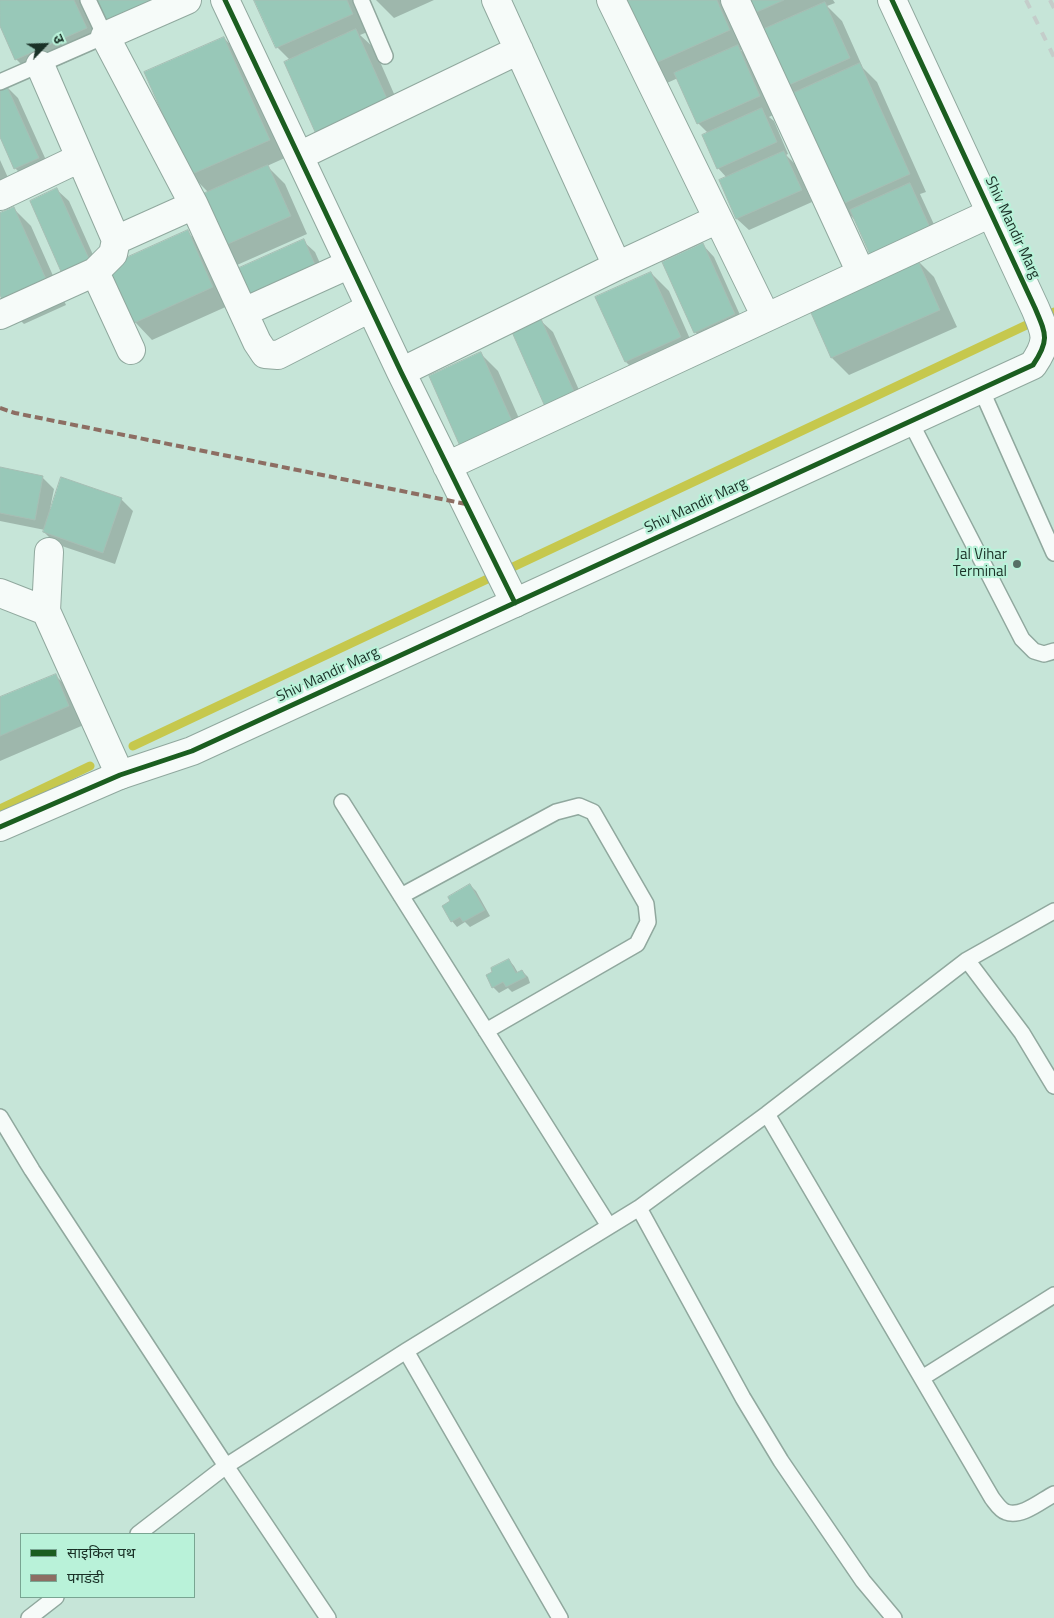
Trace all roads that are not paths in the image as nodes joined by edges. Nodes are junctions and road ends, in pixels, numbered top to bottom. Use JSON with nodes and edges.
{"nodes":[{"id":1,"x":88,"y":0,"type":"edge"},
{"id":2,"x":188,"y":0,"type":"edge"},
{"id":3,"x":225,"y":0,"type":"edge"},
{"id":4,"x":361,"y":0,"type":"edge"},
{"id":5,"x":496,"y":0,"type":"edge"},
{"id":6,"x":611,"y":0,"type":"edge"},
{"id":7,"x":735,"y":0,"type":"edge"},
{"id":8,"x":892,"y":0,"type":"edge"},
{"id":9,"x":105,"y":36,"type":"junction"},
{"id":10,"x":518,"y":50,"type":"junction"},
{"id":11,"x":385,"y":56,"type":"dead end"},
{"id":12,"x":40,"y":64,"type":"junction"},
{"id":13,"x":0,"y":82,"type":"edge"},
{"id":14,"x":298,"y":156,"type":"junction"},
{"id":15,"x":80,"y":158,"type":"junction"},
{"id":16,"x":0,"y":196,"type":"edge"},
{"id":17,"x":194,"y":205,"type":"junction"},
{"id":18,"x":991,"y":213,"type":"junction"},
{"id":19,"x":718,"y":219,"type":"junction"},
{"id":20,"x":116,"y":240,"type":"junction"},
{"id":21,"x":350,"y":264,"type":"junction"},
{"id":22,"x":617,"y":266,"type":"junction"},
{"id":23,"x":95,"y":272,"type":"junction"},
{"id":24,"x":861,"y":273,"type":"junction"},
{"id":25,"x":370,"y":308,"type":"junction"},
{"id":26,"x":244,"y":312,"type":"junction"},
{"id":27,"x":0,"y":315,"type":"edge"},
{"id":28,"x":766,"y":317,"type":"junction"},
{"id":29,"x":1044,"y":336,"type":"edge"},
{"id":30,"x":132,"y":350,"type":"dead end"},
{"id":31,"x":401,"y":372,"type":"junction"},
{"id":32,"x":981,"y":389,"type":"junction"},
{"id":33,"x":910,"y":421,"type":"junction"},
{"id":34,"x":448,"y":466,"type":"junction"},
{"id":35,"x":49,"y":552,"type":"dead end"},
{"id":36,"x":1054,"y":553,"type":"edge"},
{"id":37,"x":506,"y":584,"type":"junction"},
{"id":38,"x":0,"y":593,"type":"edge"},
{"id":39,"x":46,"y":611,"type":"junction"},
{"id":40,"x":1054,"y":650,"type":"edge"},
{"id":41,"x":120,"y":775,"type":"junction"},
{"id":42,"x":342,"y":802,"type":"dead end"},
{"id":43,"x":0,"y":826,"type":"edge"},
{"id":44,"x":401,"y":896,"type":"junction"},
{"id":45,"x":1054,"y":911,"type":"edge"},
{"id":46,"x":967,"y":960,"type":"junction"},
{"id":47,"x":486,"y":1031,"type":"junction"},
{"id":48,"x":1054,"y":1086,"type":"edge"},
{"id":49,"x":767,"y":1114,"type":"junction"},
{"id":50,"x":0,"y":1117,"type":"edge"},
{"id":51,"x":639,"y":1208,"type":"junction"},
{"id":52,"x":609,"y":1226,"type":"junction"},
{"id":53,"x":1054,"y":1295,"type":"edge"},
{"id":54,"x":406,"y":1351,"type":"junction"},
{"id":55,"x":922,"y":1378,"type":"junction"},
{"id":56,"x":226,"y":1466,"type":"junction"},
{"id":57,"x":1054,"y":1494,"type":"edge"},
{"id":58,"x":139,"y":1533,"type":"edge"},
{"id":59,"x":55,"y":1598,"type":"edge"},
{"id":60,"x":29,"y":1618,"type":"edge"},
{"id":61,"x":328,"y":1618,"type":"edge"},
{"id":62,"x":560,"y":1618,"type":"edge"},
{"id":63,"x":894,"y":1618,"type":"edge"}],
"edges":[{"from":1,"to":9,"type":"lane"},
{"from":2,"to":9,"type":"street"},
{"from":3,"to":14,"type":"street"},
{"from":4,"to":11,"type":"lane"},
{"from":5,"to":10,"type":"street"},
{"from":6,"to":19,"type":"street"},
{"from":7,"to":24,"type":"street"},
{"from":8,"to":18,"type":"street","name":"Shiv Mandir Marg"},
{"from":9,"to":12,"type":"lane"},
{"from":9,"to":17,"type":"street"},
{"from":10,"to":14,"type":"street"},
{"from":10,"to":22,"type":"street"},
{"from":12,"to":13,"type":"lane"},
{"from":12,"to":15,"type":"street"},
{"from":14,"to":21,"type":"street"},
{"from":15,"to":16,"type":"street"},
{"from":15,"to":20,"type":"street"},
{"from":17,"to":20,"type":"street"},
{"from":17,"to":26,"type":"street"},
{"from":18,"to":24,"type":"street"},
{"from":18,"to":29,"type":"street","name":"Shiv Mandir Marg"},
{"from":19,"to":22,"type":"street"},
{"from":19,"to":28,"type":"street"},
{"from":20,"to":23,"type":"street"},
{"from":21,"to":25,"type":"street"},
{"from":21,"to":26,"type":"street"},
{"from":22,"to":31,"type":"street"},
{"from":23,"to":27,"type":"street"},
{"from":23,"to":30,"type":"street"},
{"from":24,"to":28,"type":"street"},
{"from":25,"to":26,"type":"street"},
{"from":25,"to":31,"type":"street"},
{"from":28,"to":34,"type":"street"},
{"from":29,"to":32,"type":"street","name":"Shiv Mandir Marg"},
{"from":31,"to":34,"type":"street"},
{"from":32,"to":33,"type":"street","name":"Shiv Mandir Marg"},
{"from":32,"to":36,"type":"lane"},
{"from":33,"to":37,"type":"street","name":"Shiv Mandir Marg"},
{"from":33,"to":40,"type":"lane"},
{"from":34,"to":37,"type":"street"},
{"from":35,"to":39,"type":"street"},
{"from":37,"to":41,"type":"street","name":"Shiv Mandir Marg"},
{"from":38,"to":39,"type":"street"},
{"from":39,"to":41,"type":"street"},
{"from":41,"to":43,"type":"street","name":"Shiv Mandir Marg"},
{"from":42,"to":44,"type":"lane"},
{"from":44,"to":47,"type":"lane"},
{"from":44,"to":47,"type":"lane"},
{"from":45,"to":46,"type":"lane"},
{"from":46,"to":48,"type":"lane"},
{"from":46,"to":49,"type":"lane"},
{"from":47,"to":52,"type":"lane"},
{"from":49,"to":51,"type":"lane"},
{"from":49,"to":55,"type":"lane"},
{"from":50,"to":56,"type":"lane"},
{"from":51,"to":52,"type":"lane"},
{"from":51,"to":63,"type":"lane"},
{"from":52,"to":54,"type":"lane"},
{"from":53,"to":55,"type":"lane"},
{"from":54,"to":56,"type":"lane"},
{"from":54,"to":62,"type":"lane"},
{"from":55,"to":57,"type":"lane"},
{"from":56,"to":58,"type":"lane"},
{"from":56,"to":61,"type":"lane"},
{"from":59,"to":60,"type":"lane"}]}
